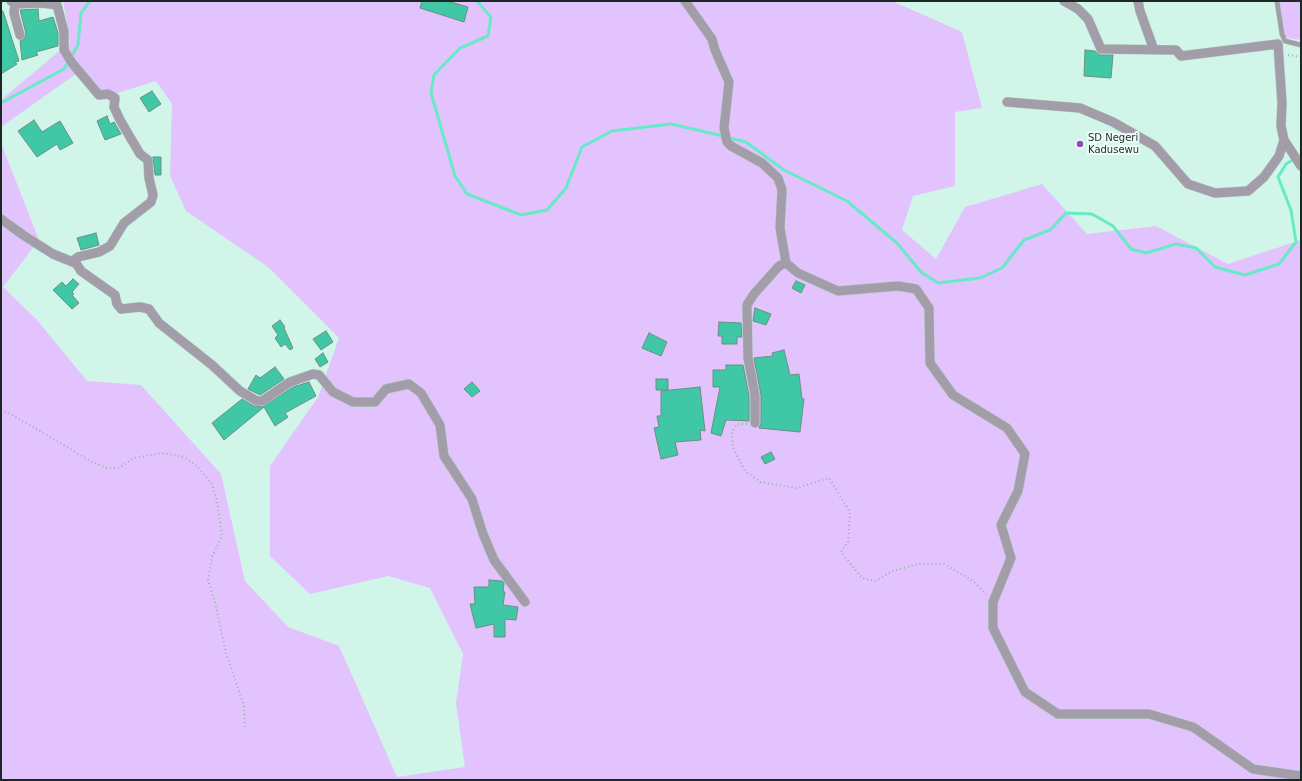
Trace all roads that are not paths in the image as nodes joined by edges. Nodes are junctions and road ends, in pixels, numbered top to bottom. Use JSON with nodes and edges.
{"nodes":[{"id":1,"x":685,"y":1,"type":"edge"},
{"id":2,"x":1064,"y":1,"type":"edge"},
{"id":3,"x":1138,"y":1,"type":"edge"},
{"id":4,"x":1277,"y":1,"type":"edge"},
{"id":5,"x":13,"y":3,"type":"edge"},
{"id":6,"x":20,"y":35,"type":"dead end"},
{"id":7,"x":1301,"y":45,"type":"edge"},
{"id":8,"x":1154,"y":50,"type":"junction"},
{"id":9,"x":1007,"y":102,"type":"dead end"},
{"id":10,"x":1284,"y":140,"type":"junction"},
{"id":11,"x":1300,"y":165,"type":"edge"},
{"id":12,"x":1,"y":219,"type":"edge"},
{"id":13,"x":75,"y":263,"type":"junction"},
{"id":14,"x":786,"y":263,"type":"junction"},
{"id":15,"x":755,"y":423,"type":"road end"},
{"id":16,"x":526,"y":602,"type":"dead end"},
{"id":17,"x":1301,"y":776,"type":"edge"}],
"edges":[{"from":1,"to":14,"type":"street"},
{"from":2,"to":8,"type":"street"},
{"from":3,"to":8,"type":"street"},
{"from":4,"to":7,"type":"lane"},
{"from":5,"to":6,"type":"street"},
{"from":5,"to":13,"type":"street"},
{"from":8,"to":10,"type":"street"},
{"from":9,"to":10,"type":"street"},
{"from":10,"to":11,"type":"street"},
{"from":12,"to":13,"type":"street"},
{"from":13,"to":16,"type":"street"},
{"from":14,"to":15,"type":"street"},
{"from":14,"to":17,"type":"street"}]}
